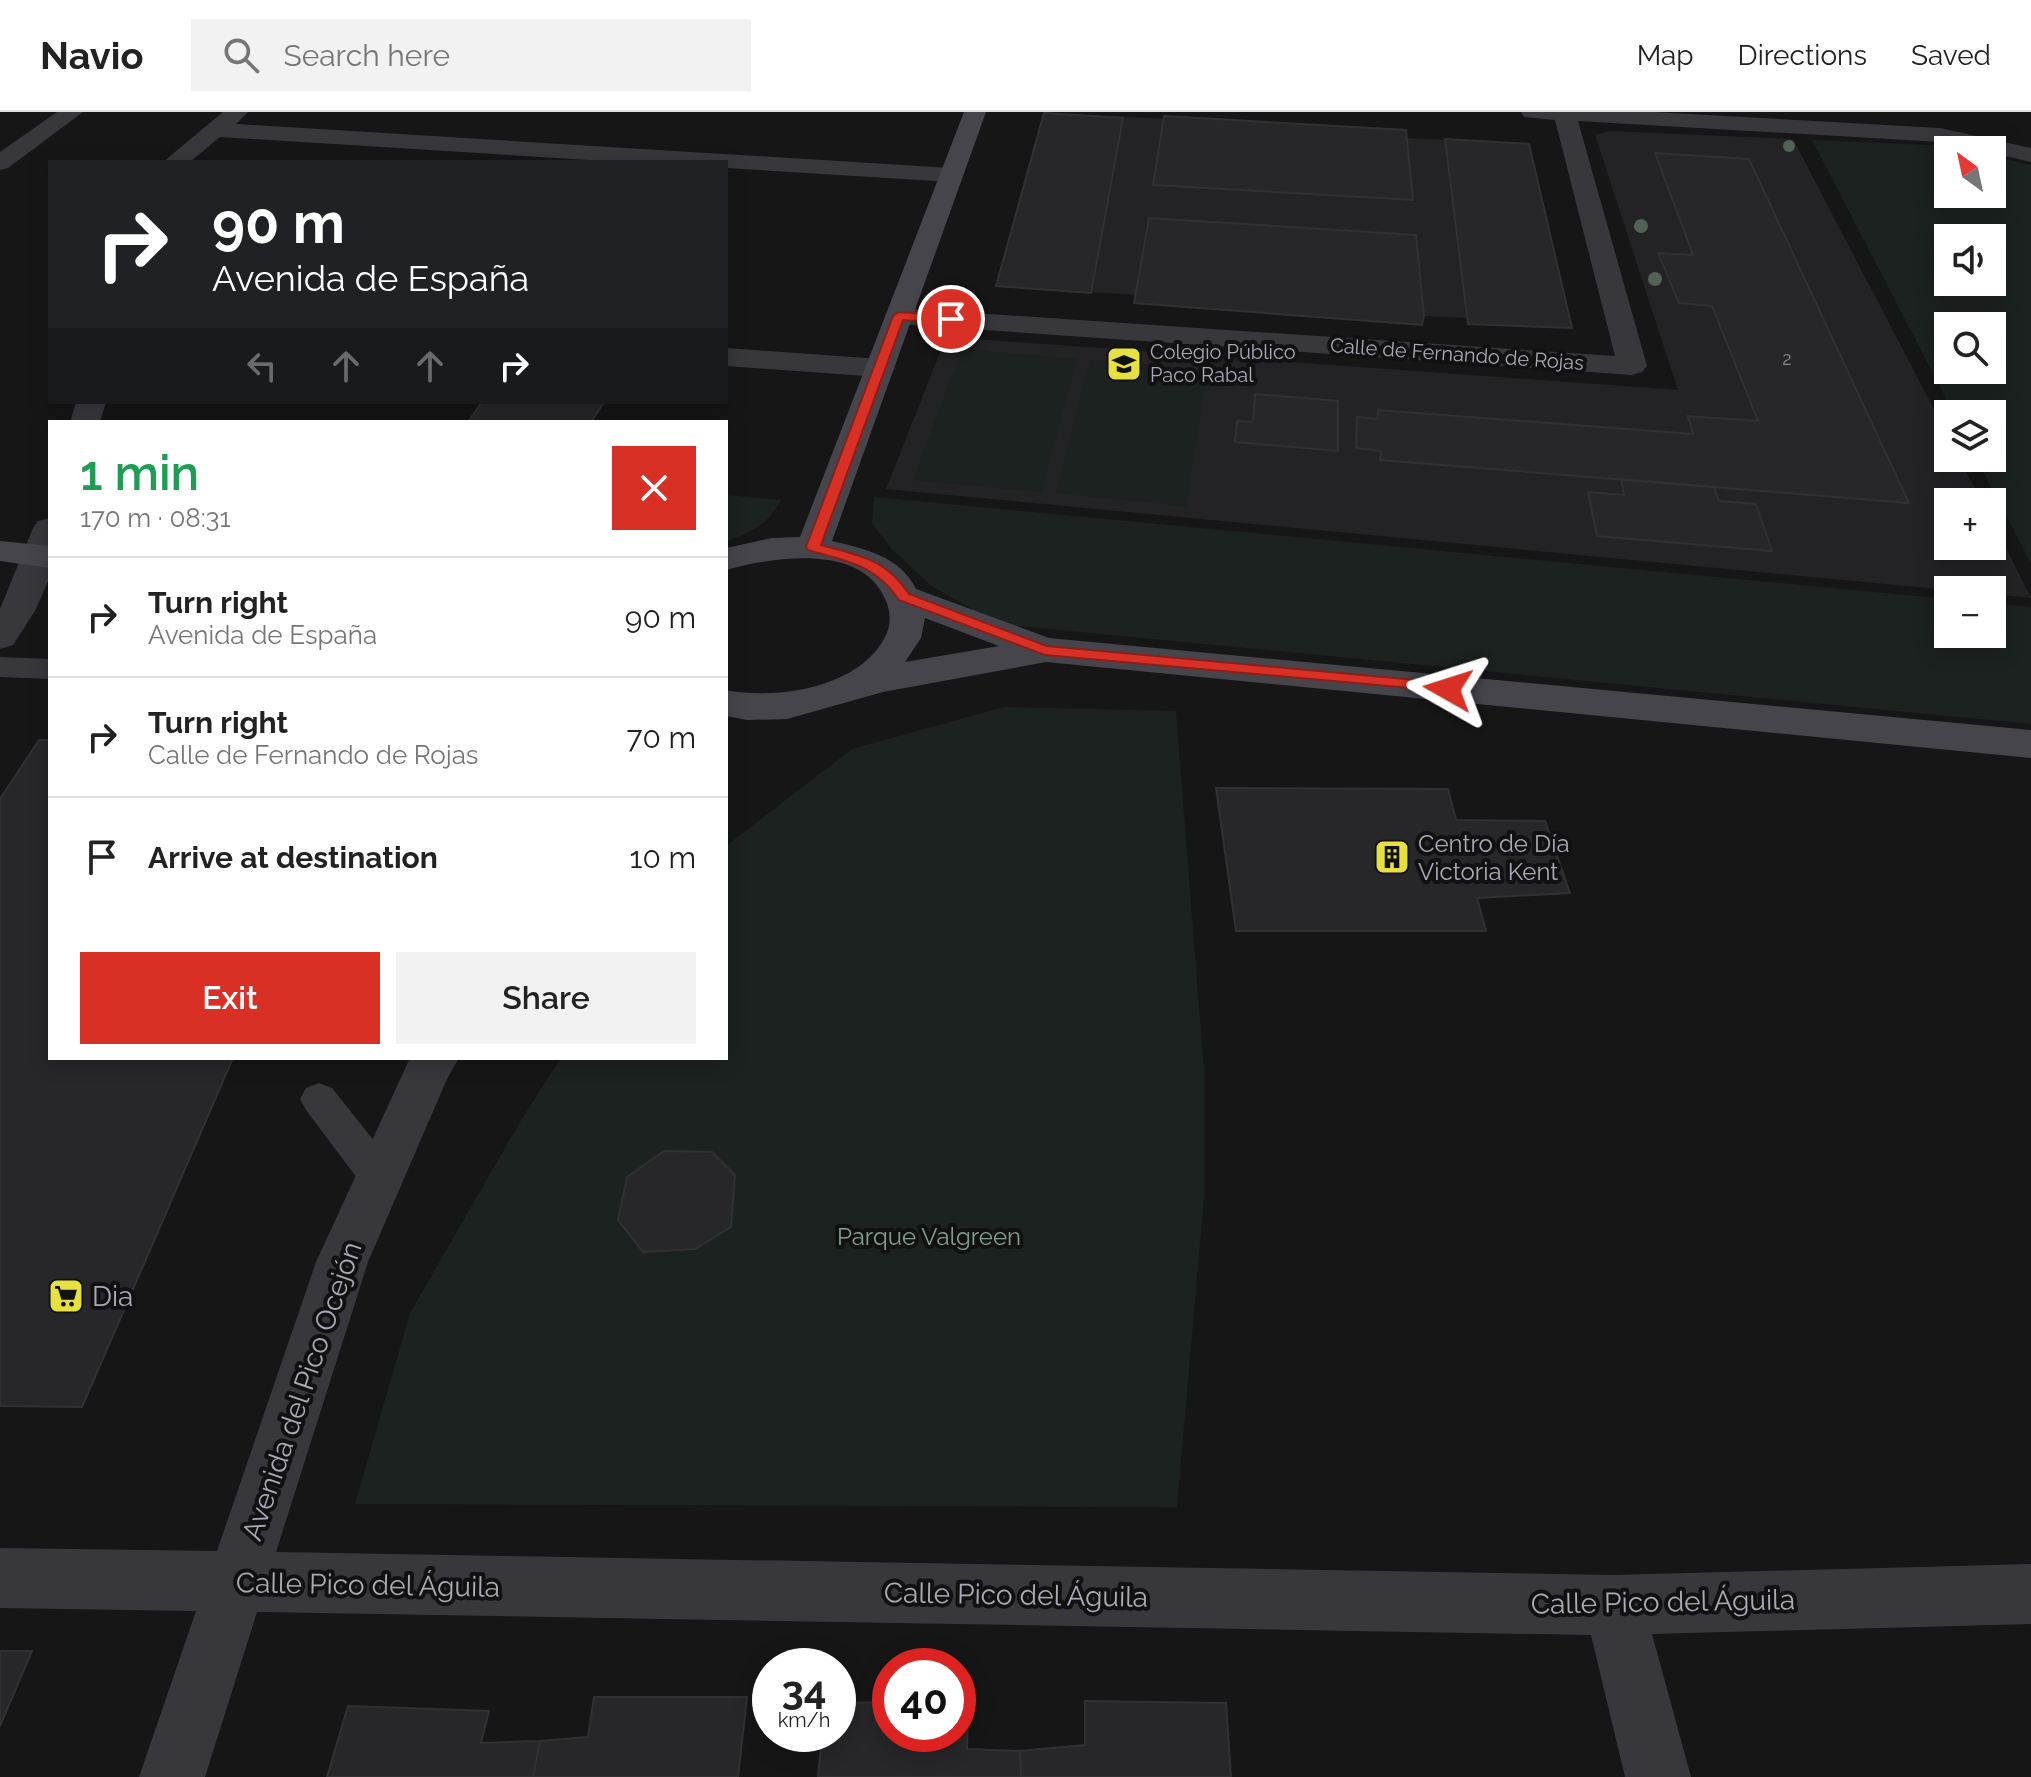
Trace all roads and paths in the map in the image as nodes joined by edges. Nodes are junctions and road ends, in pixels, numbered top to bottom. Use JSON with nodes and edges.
{"nodes":[{"id":1,"x":72,"y":112,"type":"edge"},
{"id":2,"x":237,"y":112,"type":"edge"},
{"id":3,"x":975,"y":112,"type":"edge"},
{"id":4,"x":1532,"y":112,"type":"edge"},
{"id":5,"x":1564,"y":113,"type":"edge"},
{"id":6,"x":1876,"y":121,"type":"edge"},
{"id":7,"x":214,"y":130,"type":"junction"},
{"id":8,"x":2031,"y":155,"type":"edge"},
{"id":9,"x":177,"y":160,"type":"edge"},
{"id":10,"x":705,"y":160,"type":"edge"},
{"id":11,"x":728,"y":161,"type":"edge"},
{"id":12,"x":0,"y":163,"type":"edge"},
{"id":13,"x":951,"y":175,"type":"junction"},
{"id":14,"x":899,"y":316,"type":"junction"},
{"id":15,"x":728,"y":357,"type":"edge"},
{"id":16,"x":880,"y":368,"type":"junction"},
{"id":17,"x":47,"y":547,"type":"edge"},
{"id":18,"x":813,"y":547,"type":"junction"},
{"id":19,"x":0,"y":551,"type":"edge"},
{"id":20,"x":728,"y":558,"type":"edge"},
{"id":21,"x":904,"y":597,"type":"junction"},
{"id":22,"x":0,"y":637,"type":"edge"},
{"id":23,"x":1045,"y":650,"type":"junction"},
{"id":24,"x":0,"y":667,"type":"edge"},
{"id":25,"x":48,"y":669,"type":"edge"},
{"id":26,"x":856,"y":685,"type":"junction"},
{"id":27,"x":730,"y":710,"type":"edge"},
{"id":28,"x":2031,"y":744,"type":"edge"},
{"id":29,"x":434,"y":1060,"type":"edge"},
{"id":30,"x":319,"y":1099,"type":"dead end"},
{"id":31,"x":380,"y":1178,"type":"junction"},
{"id":32,"x":0,"y":1578,"type":"edge"},
{"id":33,"x":238,"y":1583,"type":"junction"},
{"id":34,"x":2031,"y":1594,"type":"edge"},
{"id":35,"x":1614,"y":1605,"type":"junction"},
{"id":36,"x":172,"y":1777,"type":"edge"},
{"id":37,"x":1658,"y":1777,"type":"edge"}],
"edges":[{"from":1,"to":12,"type":"street"},
{"from":2,"to":7,"type":"street"},
{"from":3,"to":13,"type":"street"},
{"from":4,"to":5,"type":"street"},
{"from":5,"to":6,"type":"street"},
{"from":5,"to":14,"type":"street","name":"Calle de Fernando de Rojas"},
{"from":6,"to":8,"type":"street"},
{"from":7,"to":9,"type":"street"},
{"from":7,"to":10,"type":"street"},
{"from":11,"to":13,"type":"street"},
{"from":13,"to":14,"type":"street"},
{"from":14,"to":16,"type":"street"},
{"from":15,"to":16,"type":"street"},
{"from":16,"to":18,"type":"street"},
{"from":17,"to":19,"type":"street"},
{"from":17,"to":22,"type":"street"},
{"from":18,"to":20,"type":"street"},
{"from":18,"to":21,"type":"street"},
{"from":21,"to":23,"type":"street"},
{"from":21,"to":26,"type":"street"},
{"from":23,"to":26,"type":"street"},
{"from":23,"to":28,"type":"street"},
{"from":24,"to":25,"type":"lane"},
{"from":26,"to":27,"type":"street"},
{"from":29,"to":31,"type":"street","name":"Avenida del Pico Ocejón"},
{"from":30,"to":31,"type":"lane"},
{"from":31,"to":33,"type":"street","name":"Avenida del Pico Ocejón"},
{"from":32,"to":33,"type":"street","name":"Calle Pico del Águila"},
{"from":33,"to":35,"type":"street","name":"Calle Pico del Águila"},
{"from":33,"to":36,"type":"street","name":"Avenida del Pico Ocejón"},
{"from":34,"to":35,"type":"street","name":"Calle Pico del Águila"},
{"from":35,"to":37,"type":"street"}]}
